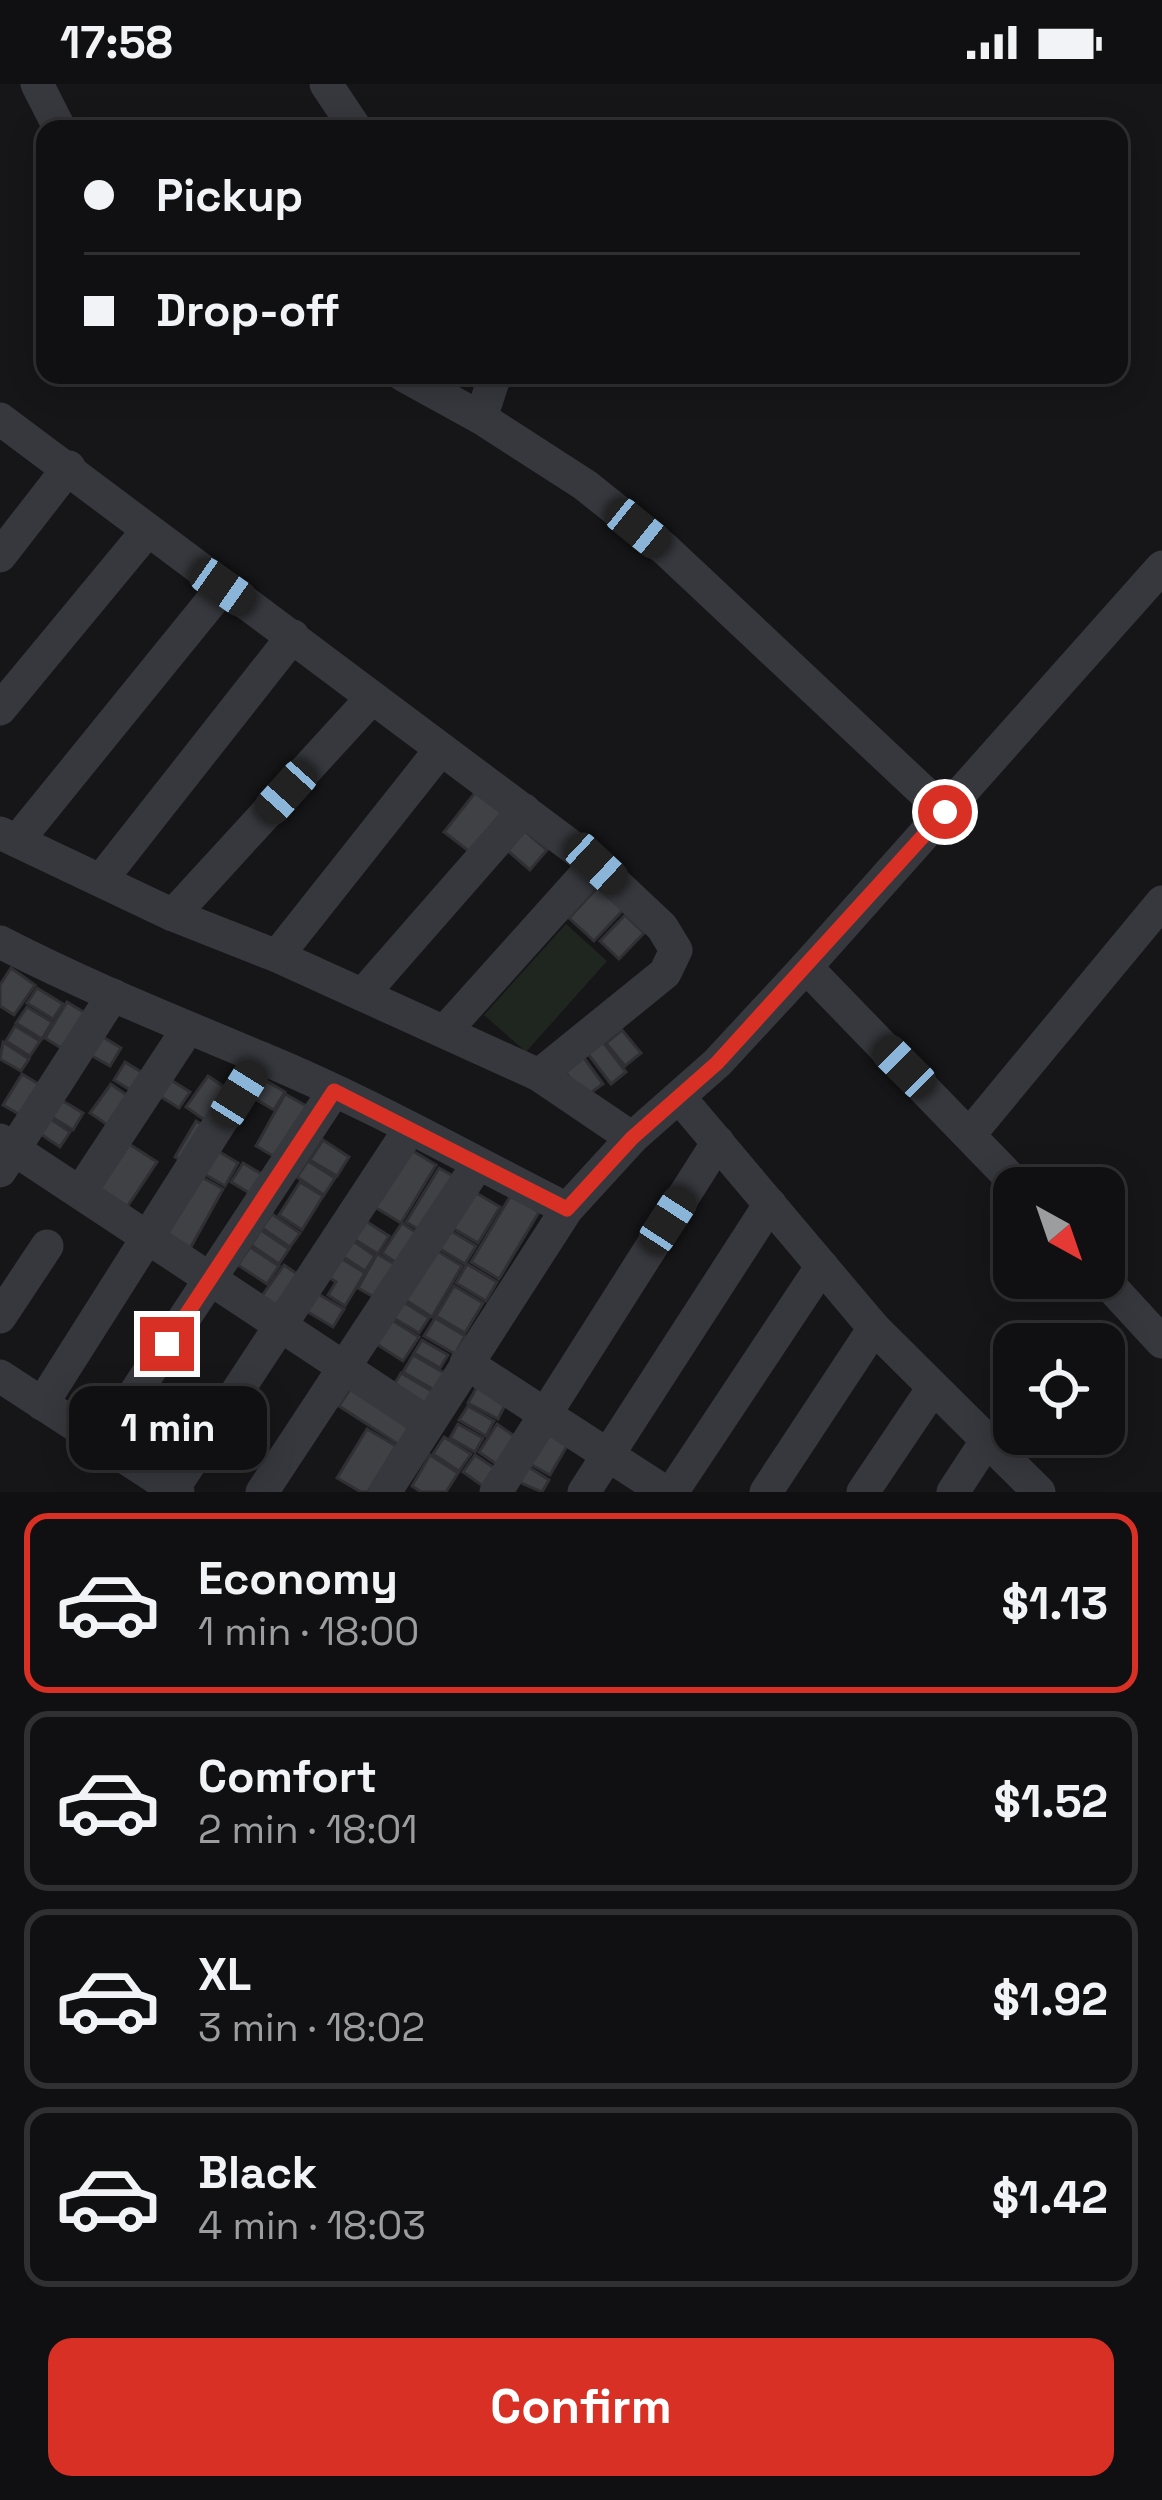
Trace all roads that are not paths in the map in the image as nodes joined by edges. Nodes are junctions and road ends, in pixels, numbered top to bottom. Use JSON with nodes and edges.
{"nodes":[{"id":1,"x":37,"y":84,"type":"edge"},
{"id":2,"x":326,"y":84,"type":"edge"},
{"id":3,"x":56,"y":120,"type":"edge"},
{"id":4,"x":350,"y":120,"type":"edge"},
{"id":5,"x":419,"y":384,"type":"edge"},
{"id":6,"x":492,"y":384,"type":"edge"},
{"id":7,"x":481,"y":418,"type":"junction"},
{"id":8,"x":0,"y":419,"type":"edge"},
{"id":9,"x":69,"y":467,"type":"junction"},
{"id":10,"x":148,"y":530,"type":"junction"},
{"id":11,"x":0,"y":556,"type":"edge"},
{"id":12,"x":1162,"y":567,"type":"edge"},
{"id":13,"x":223,"y":587,"type":"junction"},
{"id":14,"x":293,"y":636,"type":"junction"},
{"id":15,"x":371,"y":699,"type":"junction"},
{"id":16,"x":0,"y":709,"type":"edge"},
{"id":17,"x":441,"y":749,"type":"junction"},
{"id":18,"x":524,"y":810,"type":"junction"},
{"id":19,"x":945,"y":812,"type":"junction"},
{"id":20,"x":9,"y":837,"type":"edge"},
{"id":21,"x":596,"y":864,"type":"junction"},
{"id":22,"x":101,"y":880,"type":"junction"},
{"id":23,"x":1162,"y":902,"type":"edge"},
{"id":24,"x":173,"y":915,"type":"junction"},
{"id":25,"x":0,"y":942,"type":"edge"},
{"id":26,"x":278,"y":956,"type":"junction"},
{"id":27,"x":806,"y":967,"type":"junction"},
{"id":28,"x":363,"y":994,"type":"junction"},
{"id":29,"x":113,"y":995,"type":"junction"},
{"id":30,"x":187,"y":1030,"type":"junction"},
{"id":31,"x":446,"y":1030,"type":"junction"},
{"id":32,"x":261,"y":1058,"type":"junction"},
{"id":33,"x":539,"y":1075,"type":"junction"},
{"id":34,"x":334,"y":1091,"type":"junction"},
{"id":35,"x":680,"y":1098,"type":"junction"},
{"id":36,"x":409,"y":1130,"type":"junction"},
{"id":37,"x":970,"y":1134,"type":"junction"},
{"id":38,"x":632,"y":1138,"type":"junction"},
{"id":39,"x":718,"y":1142,"type":"junction"},
{"id":40,"x":5,"y":1153,"type":"edge"},
{"id":41,"x":478,"y":1164,"type":"junction"},
{"id":42,"x":1001,"y":1167,"type":"edge"},
{"id":43,"x":81,"y":1192,"type":"junction"},
{"id":44,"x":770,"y":1204,"type":"junction"},
{"id":45,"x":567,"y":1209,"type":"junction"},
{"id":46,"x":149,"y":1237,"type":"junction"},
{"id":47,"x":47,"y":1246,"type":"dead end"},
{"id":48,"x":822,"y":1266,"type":"junction"},
{"id":49,"x":211,"y":1278,"type":"junction"},
{"id":50,"x":1122,"y":1299,"type":"edge"},
{"id":51,"x":0,"y":1317,"type":"edge"},
{"id":52,"x":280,"y":1324,"type":"junction"},
{"id":53,"x":874,"y":1328,"type":"junction"},
{"id":54,"x":1162,"y":1342,"type":"edge"},
{"id":55,"x":466,"y":1363,"type":"junction"},
{"id":56,"x":346,"y":1368,"type":"junction"},
{"id":57,"x":0,"y":1376,"type":"edge"},
{"id":58,"x":934,"y":1388,"type":"junction"},
{"id":59,"x":42,"y":1404,"type":"junction"},
{"id":60,"x":544,"y":1414,"type":"junction"},
{"id":61,"x":428,"y":1423,"type":"junction"},
{"id":62,"x":987,"y":1441,"type":"junction"},
{"id":63,"x":102,"y":1443,"type":"junction"},
{"id":64,"x":607,"y":1455,"type":"junction"},
{"id":65,"x":176,"y":1490,"type":"edge"},
{"id":66,"x":262,"y":1492,"type":"edge"},
{"id":67,"x":385,"y":1492,"type":"edge"},
{"id":68,"x":496,"y":1492,"type":"edge"},
{"id":69,"x":584,"y":1492,"type":"edge"},
{"id":70,"x":668,"y":1492,"type":"edge"},
{"id":71,"x":766,"y":1492,"type":"edge"},
{"id":72,"x":863,"y":1492,"type":"edge"},
{"id":73,"x":953,"y":1492,"type":"edge"},
{"id":74,"x":1039,"y":1492,"type":"edge"}],
"edges":[{"from":1,"to":3,"type":"street"},
{"from":2,"to":4,"type":"street"},
{"from":5,"to":7,"type":"street"},
{"from":6,"to":7,"type":"street"},
{"from":7,"to":19,"type":"street"},
{"from":8,"to":9,"type":"street"},
{"from":9,"to":10,"type":"street"},
{"from":9,"to":11,"type":"street"},
{"from":10,"to":13,"type":"street"},
{"from":10,"to":16,"type":"street"},
{"from":12,"to":19,"type":"street"},
{"from":13,"to":14,"type":"street"},
{"from":13,"to":20,"type":"street"},
{"from":14,"to":15,"type":"street"},
{"from":14,"to":22,"type":"street"},
{"from":15,"to":17,"type":"street"},
{"from":15,"to":24,"type":"street"},
{"from":17,"to":18,"type":"street"},
{"from":17,"to":26,"type":"street"},
{"from":18,"to":21,"type":"street"},
{"from":18,"to":28,"type":"street"},
{"from":19,"to":27,"type":"street"},
{"from":20,"to":22,"type":"street"},
{"from":21,"to":31,"type":"street"},
{"from":21,"to":33,"type":"street"},
{"from":22,"to":24,"type":"street"},
{"from":23,"to":37,"type":"street"},
{"from":24,"to":26,"type":"street"},
{"from":25,"to":29,"type":"street"},
{"from":26,"to":28,"type":"street"},
{"from":27,"to":35,"type":"street"},
{"from":27,"to":37,"type":"street"},
{"from":28,"to":31,"type":"street"},
{"from":29,"to":30,"type":"street"},
{"from":29,"to":40,"type":"street"},
{"from":30,"to":32,"type":"street"},
{"from":30,"to":43,"type":"street"},
{"from":31,"to":33,"type":"street"},
{"from":32,"to":34,"type":"street"},
{"from":32,"to":46,"type":"street"},
{"from":33,"to":38,"type":"street"},
{"from":34,"to":36,"type":"street"},
{"from":34,"to":49,"type":"street"},
{"from":35,"to":38,"type":"street"},
{"from":35,"to":39,"type":"street"},
{"from":36,"to":41,"type":"street"},
{"from":36,"to":52,"type":"street"},
{"from":37,"to":42,"type":"street"},
{"from":38,"to":45,"type":"street"},
{"from":39,"to":44,"type":"street"},
{"from":39,"to":60,"type":"street"},
{"from":40,"to":43,"type":"street"},
{"from":41,"to":45,"type":"street"},
{"from":41,"to":56,"type":"street"},
{"from":43,"to":46,"type":"street"},
{"from":44,"to":48,"type":"street"},
{"from":44,"to":64,"type":"street"},
{"from":45,"to":55,"type":"street"},
{"from":46,"to":49,"type":"street"},
{"from":46,"to":59,"type":"street"},
{"from":47,"to":51,"type":"street"},
{"from":48,"to":53,"type":"street"},
{"from":48,"to":70,"type":"street"},
{"from":49,"to":52,"type":"street"},
{"from":49,"to":63,"type":"street"},
{"from":50,"to":54,"type":"street"},
{"from":52,"to":56,"type":"street"},
{"from":52,"to":65,"type":"street"},
{"from":53,"to":58,"type":"street"},
{"from":53,"to":71,"type":"street"},
{"from":55,"to":60,"type":"street"},
{"from":55,"to":61,"type":"street"},
{"from":56,"to":61,"type":"street"},
{"from":56,"to":66,"type":"street"},
{"from":57,"to":59,"type":"street"},
{"from":58,"to":62,"type":"street"},
{"from":58,"to":72,"type":"street"},
{"from":59,"to":63,"type":"street"},
{"from":60,"to":64,"type":"street"},
{"from":60,"to":68,"type":"street"},
{"from":61,"to":67,"type":"street"},
{"from":62,"to":73,"type":"street"},
{"from":62,"to":74,"type":"street"},
{"from":63,"to":65,"type":"street"},
{"from":64,"to":69,"type":"street"},
{"from":64,"to":70,"type":"street"}]}
